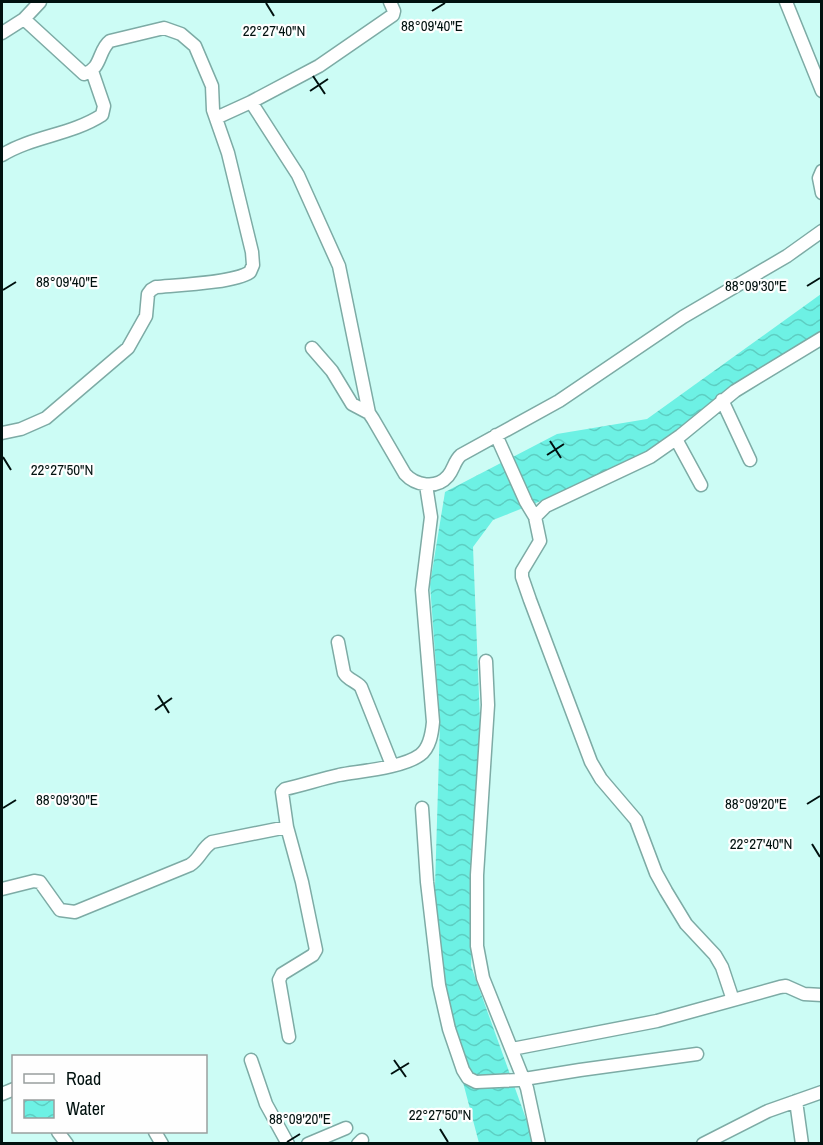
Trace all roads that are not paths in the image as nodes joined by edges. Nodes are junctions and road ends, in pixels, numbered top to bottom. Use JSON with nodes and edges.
{"nodes":[{"id":1,"x":40,"y":2,"type":"edge"},
{"id":2,"x":390,"y":2,"type":"edge"},
{"id":3,"x":786,"y":2,"type":"edge"},
{"id":4,"x":24,"y":19,"type":"junction"},
{"id":5,"x":2,"y":33,"type":"edge"},
{"id":6,"x":92,"y":71,"type":"junction"},
{"id":7,"x":822,"y":91,"type":"edge"},
{"id":8,"x":251,"y":102,"type":"junction"},
{"id":9,"x":216,"y":118,"type":"junction"},
{"id":10,"x":2,"y":155,"type":"edge"},
{"id":11,"x":822,"y":171,"type":"edge"},
{"id":12,"x":822,"y":193,"type":"edge"},
{"id":13,"x":822,"y":231,"type":"edge"},
{"id":14,"x":822,"y":338,"type":"edge"},
{"id":15,"x":312,"y":348,"type":"dead end"},
{"id":16,"x":722,"y":400,"type":"junction"},
{"id":17,"x":369,"y":413,"type":"junction"},
{"id":18,"x":2,"y":433,"type":"edge"},
{"id":19,"x":496,"y":435,"type":"junction"},
{"id":20,"x":676,"y":439,"type":"junction"},
{"id":21,"x":750,"y":460,"type":"dead end"},
{"id":22,"x":426,"y":485,"type":"junction"},
{"id":23,"x":701,"y":485,"type":"dead end"},
{"id":24,"x":535,"y":517,"type":"junction"},
{"id":25,"x":338,"y":642,"type":"dead end"},
{"id":26,"x":486,"y":661,"type":"dead end"},
{"id":27,"x":392,"y":765,"type":"junction"},
{"id":28,"x":422,"y":808,"type":"dead end"},
{"id":29,"x":287,"y":827,"type":"junction"},
{"id":30,"x":2,"y":889,"type":"edge"},
{"id":31,"x":822,"y":995,"type":"edge"},
{"id":32,"x":733,"y":1000,"type":"junction"},
{"id":33,"x":289,"y":1038,"type":"dead end"},
{"id":34,"x":512,"y":1049,"type":"junction"},
{"id":35,"x":696,"y":1054,"type":"dead end"},
{"id":36,"x":251,"y":1060,"type":"dead end"},
{"id":37,"x":521,"y":1080,"type":"junction"},
{"id":38,"x":822,"y":1092,"type":"edge"},
{"id":39,"x":796,"y":1101,"type":"junction"},
{"id":40,"x":346,"y":1128,"type":"dead end"},
{"id":41,"x":288,"y":1143,"type":"edge"},
{"id":42,"x":308,"y":1143,"type":"edge"},
{"id":43,"x":539,"y":1143,"type":"edge"},
{"id":44,"x":703,"y":1143,"type":"edge"},
{"id":45,"x":802,"y":1143,"type":"edge"}],
"edges":[{"from":1,"to":4,"type":"street"},
{"from":2,"to":8,"type":"street"},
{"from":3,"to":7,"type":"street"},
{"from":4,"to":5,"type":"street"},
{"from":4,"to":6,"type":"street"},
{"from":6,"to":9,"type":"street"},
{"from":6,"to":10,"type":"street"},
{"from":8,"to":9,"type":"street"},
{"from":8,"to":17,"type":"street"},
{"from":9,"to":18,"type":"street"},
{"from":11,"to":12,"type":"street"},
{"from":13,"to":19,"type":"street"},
{"from":14,"to":16,"type":"street"},
{"from":15,"to":17,"type":"street"},
{"from":16,"to":20,"type":"street"},
{"from":16,"to":21,"type":"street"},
{"from":17,"to":22,"type":"street"},
{"from":19,"to":22,"type":"street"},
{"from":19,"to":24,"type":"street"},
{"from":20,"to":23,"type":"street"},
{"from":20,"to":24,"type":"street"},
{"from":22,"to":27,"type":"street"},
{"from":24,"to":32,"type":"street"},
{"from":25,"to":27,"type":"street"},
{"from":26,"to":34,"type":"street"},
{"from":27,"to":29,"type":"street"},
{"from":28,"to":37,"type":"street"},
{"from":29,"to":30,"type":"street"},
{"from":29,"to":33,"type":"street"},
{"from":31,"to":32,"type":"street"},
{"from":32,"to":34,"type":"street"},
{"from":34,"to":37,"type":"street"},
{"from":35,"to":37,"type":"street"},
{"from":36,"to":41,"type":"street"},
{"from":37,"to":43,"type":"street"},
{"from":38,"to":39,"type":"street"},
{"from":39,"to":44,"type":"street"},
{"from":39,"to":45,"type":"street"},
{"from":40,"to":42,"type":"street"}]}
